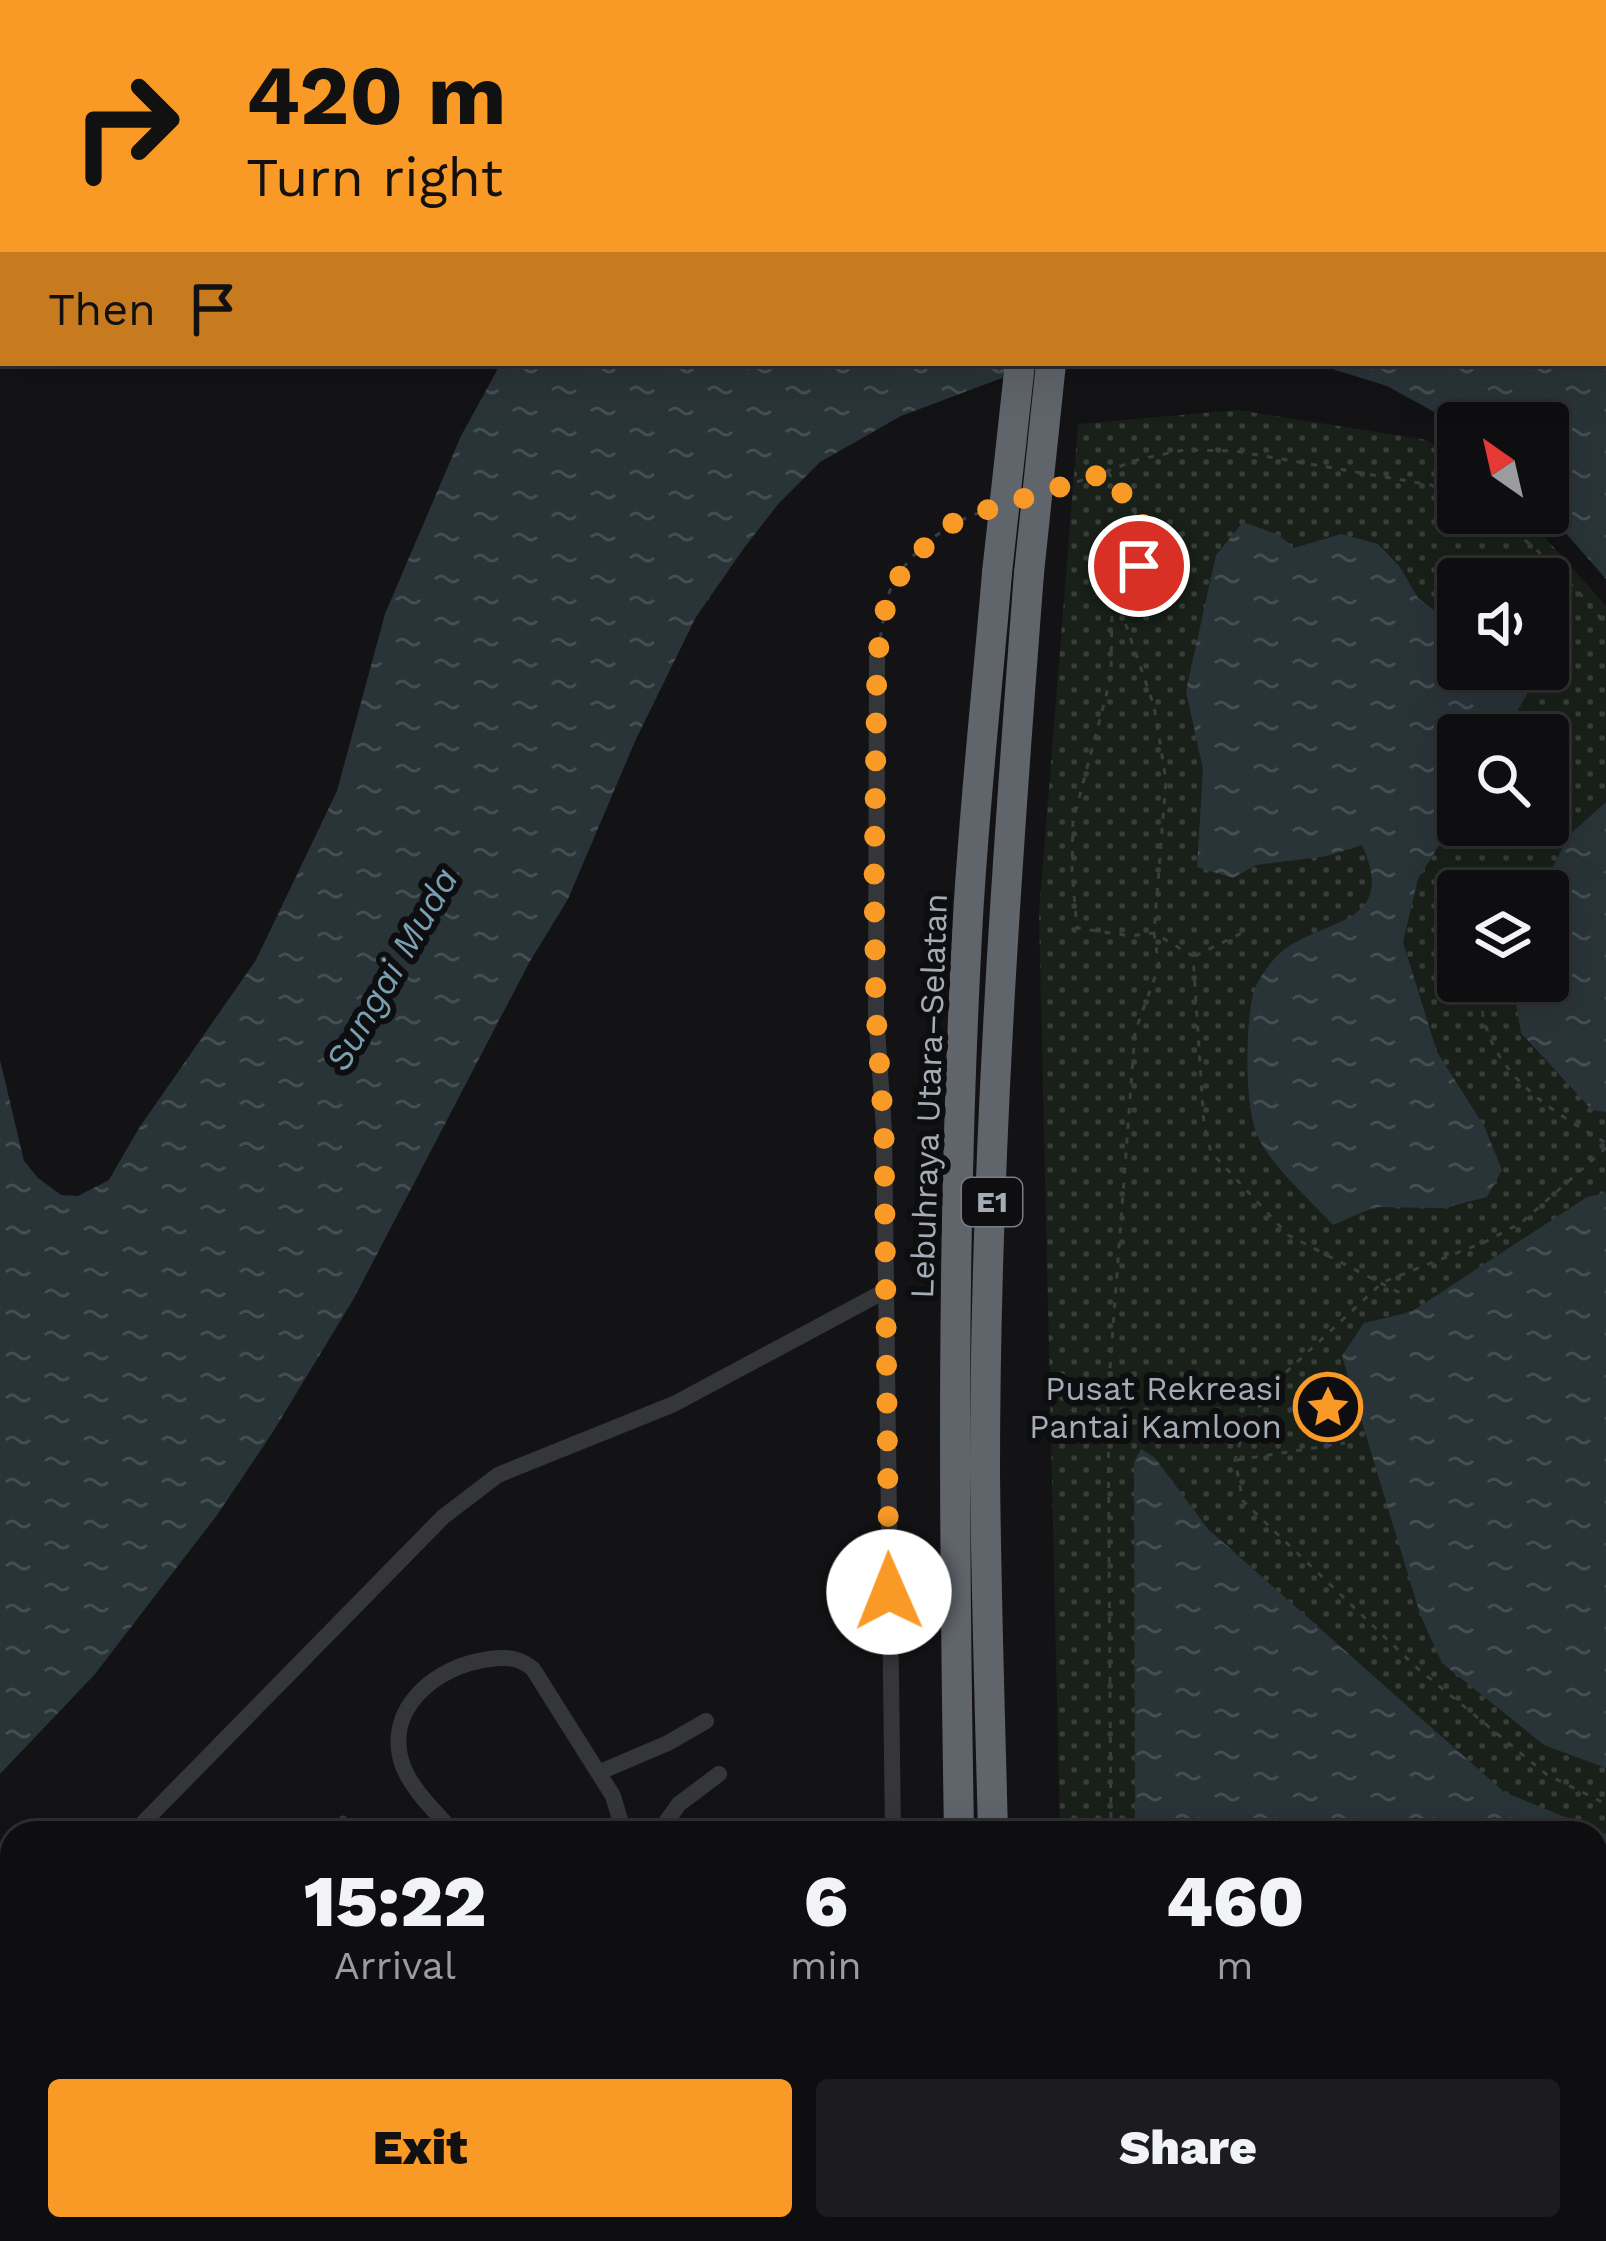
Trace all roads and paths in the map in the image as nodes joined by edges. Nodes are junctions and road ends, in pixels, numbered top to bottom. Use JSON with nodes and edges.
{"nodes":[{"id":1,"x":1020,"y":366,"type":"edge"},
{"id":2,"x":1051,"y":366,"type":"edge"},
{"id":3,"x":1108,"y":472,"type":"junction"},
{"id":4,"x":1065,"y":486,"type":"dead end"},
{"id":5,"x":1437,"y":488,"type":"edge"},
{"id":6,"x":979,"y":512,"type":"dead end"},
{"id":7,"x":1517,"y":534,"type":"edge"},
{"id":8,"x":1112,"y":598,"type":"junction"},
{"id":9,"x":1606,"y":626,"type":"edge"},
{"id":10,"x":877,"y":658,"type":"joint"},
{"id":11,"x":1246,"y":931,"type":"dead end"},
{"id":12,"x":1154,"y":933,"type":"junction"},
{"id":13,"x":1193,"y":956,"type":"junction"},
{"id":14,"x":1479,"y":1002,"type":"edge"},
{"id":15,"x":1606,"y":1145,"type":"edge"},
{"id":16,"x":1383,"y":1282,"type":"junction"},
{"id":17,"x":883,"y":1292,"type":"junction"},
{"id":18,"x":1406,"y":1296,"type":"dead end"},
{"id":19,"x":1345,"y":1443,"type":"dead end"},
{"id":20,"x":1235,"y":1460,"type":"junction"},
{"id":21,"x":706,"y":1720,"type":"dead end"},
{"id":22,"x":599,"y":1772,"type":"junction"},
{"id":23,"x":719,"y":1774,"type":"dead end"},
{"id":24,"x":1606,"y":1804,"type":"edge"},
{"id":25,"x":145,"y":1821,"type":"edge"},
{"id":26,"x":441,"y":1821,"type":"edge"},
{"id":27,"x":620,"y":1821,"type":"edge"},
{"id":28,"x":667,"y":1821,"type":"edge"},
{"id":29,"x":893,"y":1821,"type":"edge"},
{"id":30,"x":958,"y":1821,"type":"edge"},
{"id":31,"x":993,"y":1821,"type":"edge"},
{"id":32,"x":1112,"y":1821,"type":"edge"}],
"edges":[{"from":1,"to":30,"type":"highway","name":"Lebuhraya Utara–Selatan","number":"E1","bridge":true},
{"from":2,"to":31,"type":"highway","name":"Lebuhraya Utara–Selatan","number":"E1","bridge":true},
{"from":3,"to":4,"type":"path"},
{"from":3,"to":5,"type":"path"},
{"from":3,"to":8,"type":"path"},
{"from":6,"to":10,"type":"path"},
{"from":7,"to":9,"type":"path"},
{"from":8,"to":12,"type":"path"},
{"from":8,"to":12,"type":"path"},
{"from":10,"to":17,"type":"street"},
{"from":11,"to":13,"type":"path"},
{"from":12,"to":13,"type":"path"},
{"from":12,"to":32,"type":"path"},
{"from":13,"to":16,"type":"path"},
{"from":14,"to":15,"type":"path"},
{"from":15,"to":16,"type":"path"},
{"from":16,"to":18,"type":"path"},
{"from":16,"to":20,"type":"path"},
{"from":17,"to":25,"type":"street"},
{"from":17,"to":29,"type":"street"},
{"from":19,"to":20,"type":"path"},
{"from":20,"to":24,"type":"path"},
{"from":21,"to":22,"type":"street"},
{"from":22,"to":26,"type":"street"},
{"from":22,"to":27,"type":"street"},
{"from":23,"to":28,"type":"street"}]}
